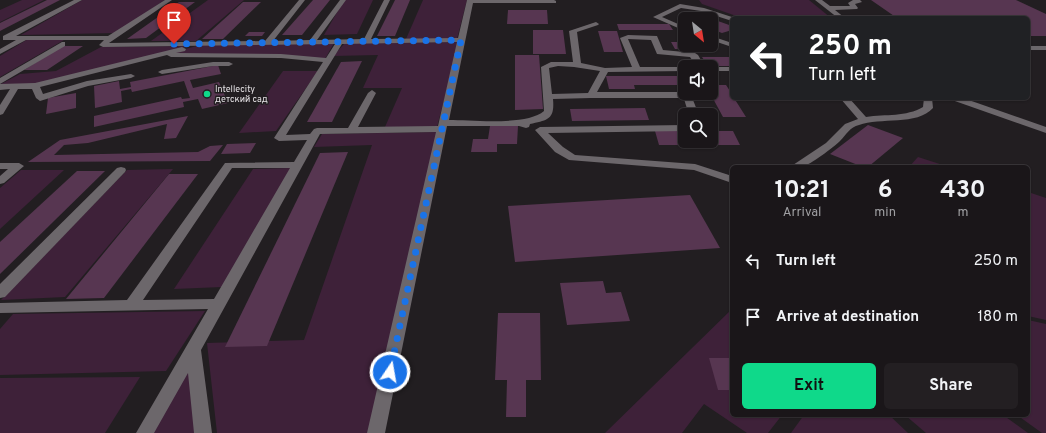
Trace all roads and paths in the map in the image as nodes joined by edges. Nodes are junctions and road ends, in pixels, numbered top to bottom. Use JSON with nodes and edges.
{"nodes":[{"id":1,"x":79,"y":0,"type":"edge"},
{"id":2,"x":169,"y":0,"type":"edge"},
{"id":3,"x":302,"y":0,"type":"edge"},
{"id":4,"x":343,"y":0,"type":"edge"},
{"id":5,"x":387,"y":0,"type":"edge"},
{"id":6,"x":505,"y":0,"type":"edge"},
{"id":7,"x":695,"y":0,"type":"edge"},
{"id":8,"x":818,"y":0,"type":"edge"},
{"id":9,"x":856,"y":0,"type":"edge"},
{"id":10,"x":469,"y":1,"type":"edge"},
{"id":11,"x":554,"y":2,"type":"dead end"},
{"id":12,"x":829,"y":8,"type":"junction"},
{"id":13,"x":702,"y":9,"type":"junction"},
{"id":14,"x":839,"y":16,"type":"edge"},
{"id":15,"x":730,"y":18,"type":"edge"},
{"id":16,"x":596,"y":24,"type":"dead end"},
{"id":17,"x":678,"y":26,"type":"edge"},
{"id":18,"x":26,"y":38,"type":"junction"},
{"id":19,"x":110,"y":38,"type":"junction"},
{"id":20,"x":461,"y":40,"type":"junction"},
{"id":21,"x":718,"y":40,"type":"edge"},
{"id":22,"x":312,"y":42,"type":"junction"},
{"id":23,"x":340,"y":42,"type":"junction"},
{"id":24,"x":366,"y":42,"type":"junction"},
{"id":25,"x":267,"y":43,"type":"junction"},
{"id":26,"x":62,"y":44,"type":"dead end"},
{"id":27,"x":202,"y":44,"type":"junction"},
{"id":28,"x":730,"y":44,"type":"edge"},
{"id":29,"x":1030,"y":48,"type":"edge"},
{"id":30,"x":1046,"y":48,"type":"edge"},
{"id":31,"x":0,"y":52,"type":"edge"},
{"id":32,"x":159,"y":55,"type":"junction"},
{"id":33,"x":697,"y":60,"type":"edge"},
{"id":34,"x":327,"y":62,"type":"junction"},
{"id":35,"x":577,"y":65,"type":"junction"},
{"id":36,"x":678,"y":69,"type":"edge"},
{"id":37,"x":718,"y":69,"type":"edge"},
{"id":38,"x":730,"y":69,"type":"edge"},
{"id":39,"x":605,"y":70,"type":"junction"},
{"id":40,"x":637,"y":70,"type":"junction"},
{"id":41,"x":162,"y":72,"type":"dead end"},
{"id":42,"x":131,"y":76,"type":"dead end"},
{"id":43,"x":0,"y":82,"type":"edge"},
{"id":44,"x":16,"y":86,"type":"junction"},
{"id":45,"x":35,"y":86,"type":"junction"},
{"id":46,"x":0,"y":87,"type":"edge"},
{"id":47,"x":372,"y":93,"type":"dead end"},
{"id":48,"x":591,"y":95,"type":"junction"},
{"id":49,"x":548,"y":96,"type":"junction"},
{"id":50,"x":846,"y":100,"type":"edge"},
{"id":51,"x":928,"y":100,"type":"edge"},
{"id":52,"x":961,"y":100,"type":"edge"},
{"id":53,"x":692,"y":108,"type":"edge"},
{"id":54,"x":0,"y":112,"type":"edge"},
{"id":55,"x":864,"y":120,"type":"junction"},
{"id":56,"x":520,"y":123,"type":"junction"},
{"id":57,"x":443,"y":126,"type":"junction"},
{"id":58,"x":678,"y":128,"type":"edge"},
{"id":59,"x":352,"y":130,"type":"junction"},
{"id":60,"x":540,"y":130,"type":"junction"},
{"id":61,"x":1046,"y":130,"type":"edge"},
{"id":62,"x":314,"y":137,"type":"junction"},
{"id":63,"x":298,"y":165,"type":"junction"},
{"id":64,"x":799,"y":165,"type":"edge"},
{"id":65,"x":0,"y":166,"type":"edge"},
{"id":66,"x":121,"y":170,"type":"dead end"},
{"id":67,"x":730,"y":179,"type":"edge"},
{"id":68,"x":0,"y":182,"type":"edge"},
{"id":69,"x":0,"y":293,"type":"edge"},
{"id":70,"x":218,"y":304,"type":"junction"},
{"id":71,"x":131,"y":306,"type":"junction"},
{"id":72,"x":0,"y":308,"type":"edge"},
{"id":73,"x":192,"y":350,"type":"junction"},
{"id":74,"x":145,"y":433,"type":"edge"},
{"id":75,"x":203,"y":433,"type":"edge"},
{"id":76,"x":376,"y":433,"type":"edge"}],
"edges":[{"from":1,"to":18,"type":"street"},
{"from":2,"to":19,"type":"street"},
{"from":3,"to":25,"type":"street"},
{"from":4,"to":22,"type":"street"},
{"from":5,"to":24,"type":"street"},
{"from":6,"to":10,"type":"street"},
{"from":6,"to":11,"type":"street"},
{"from":7,"to":13,"type":"street"},
{"from":8,"to":12,"type":"street"},
{"from":9,"to":12,"type":"street"},
{"from":10,"to":20,"type":"street"},
{"from":12,"to":14,"type":"street"},
{"from":13,"to":15,"type":"street"},
{"from":13,"to":17,"type":"street"},
{"from":16,"to":35,"type":"street"},
{"from":18,"to":19,"type":"street"},
{"from":18,"to":31,"type":"street"},
{"from":19,"to":27,"type":"street"},
{"from":20,"to":24,"type":"street"},
{"from":20,"to":57,"type":"street"},
{"from":21,"to":28,"type":"street"},
{"from":22,"to":23,"type":"street"},
{"from":22,"to":25,"type":"street"},
{"from":23,"to":24,"type":"street"},
{"from":23,"to":34,"type":"street"},
{"from":25,"to":27,"type":"street"},
{"from":26,"to":43,"type":"street"},
{"from":27,"to":32,"type":"street"},
{"from":29,"to":30,"type":"street"},
{"from":32,"to":34,"type":"street"},
{"from":32,"to":45,"type":"street"},
{"from":33,"to":40,"type":"street"},
{"from":34,"to":41,"type":"street"},
{"from":34,"to":62,"type":"street"},
{"from":35,"to":39,"type":"street"},
{"from":35,"to":49,"type":"street"},
{"from":36,"to":40,"type":"street"},
{"from":37,"to":38,"type":"street"},
{"from":39,"to":40,"type":"street"},
{"from":39,"to":48,"type":"street"},
{"from":42,"to":45,"type":"street"},
{"from":44,"to":45,"type":"street"},
{"from":44,"to":46,"type":"street"},
{"from":44,"to":54,"type":"street"},
{"from":47,"to":59,"type":"street"},
{"from":48,"to":49,"type":"street"},
{"from":48,"to":53,"type":"street"},
{"from":49,"to":56,"type":"street"},
{"from":50,"to":55,"type":"street"},
{"from":51,"to":55,"type":"street"},
{"from":52,"to":61,"type":"street"},
{"from":55,"to":64,"type":"street"},
{"from":56,"to":57,"type":"street"},
{"from":56,"to":60,"type":"street"},
{"from":57,"to":59,"type":"street"},
{"from":57,"to":76,"type":"street"},
{"from":58,"to":60,"type":"street"},
{"from":59,"to":62,"type":"street"},
{"from":60,"to":67,"type":"street"},
{"from":62,"to":63,"type":"street"},
{"from":63,"to":70,"type":"street"},
{"from":63,"to":71,"type":"street"},
{"from":65,"to":68,"type":"street"},
{"from":66,"to":69,"type":"street"},
{"from":70,"to":71,"type":"street"},
{"from":70,"to":73,"type":"street"},
{"from":71,"to":72,"type":"street"},
{"from":73,"to":74,"type":"street"},
{"from":73,"to":75,"type":"street"}]}
